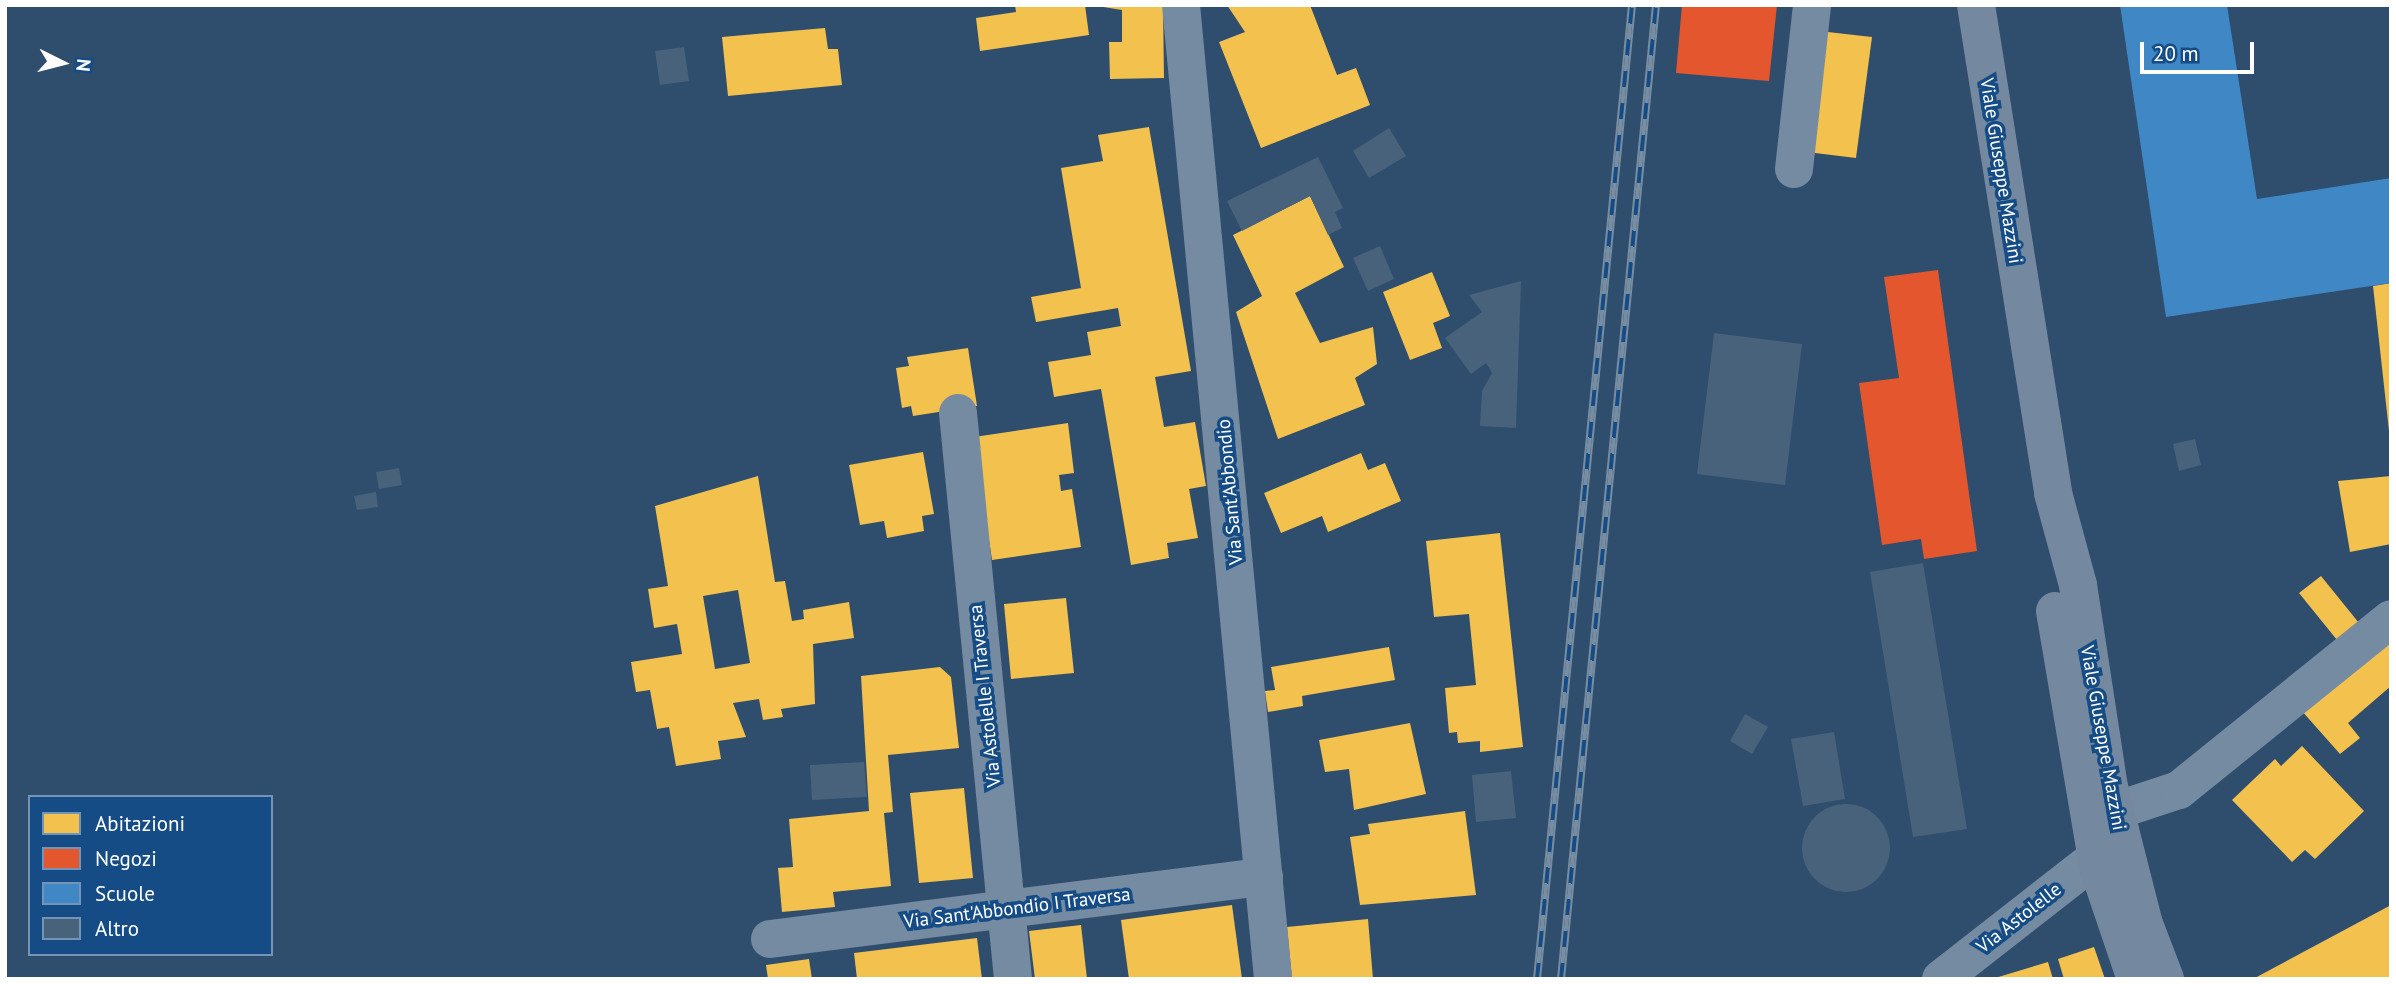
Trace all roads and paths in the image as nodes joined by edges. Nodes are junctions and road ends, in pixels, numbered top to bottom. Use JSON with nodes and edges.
{"nodes":[{"id":1,"x":1181,"y":5,"type":"edge"},
{"id":2,"x":1812,"y":5,"type":"edge"},
{"id":3,"x":1974,"y":9,"type":"edge"},
{"id":4,"x":1794,"y":169,"type":"dead end"},
{"id":5,"x":958,"y":413,"type":"dead end"},
{"id":6,"x":2053,"y":494,"type":"junction"},
{"id":7,"x":2391,"y":619,"type":"edge"},
{"id":8,"x":2115,"y":811,"type":"junction"},
{"id":9,"x":2096,"y":858,"type":"junction"},
{"id":10,"x":1264,"y":877,"type":"junction"},
{"id":11,"x":1006,"y":910,"type":"junction"},
{"id":12,"x":770,"y":939,"type":"dead end"},
{"id":13,"x":1013,"y":979,"type":"edge"},
{"id":14,"x":1273,"y":979,"type":"edge"},
{"id":15,"x":1941,"y":979,"type":"edge"},
{"id":16,"x":2136,"y":979,"type":"edge"},
{"id":17,"x":2165,"y":979,"type":"edge"}],
"edges":[{"from":1,"to":10,"type":"street","name":"Via Sant'Abbondio"},
{"from":2,"to":4,"type":"street"},
{"from":3,"to":6,"type":"main road","name":"Viale Giuseppe Mazzini"},
{"from":5,"to":11,"type":"street","name":"Via Astolelle I Traversa"},
{"from":6,"to":8,"type":"main road","name":"Viale Giuseppe Mazzini"},
{"from":6,"to":9,"type":"main road","name":"Viale Giuseppe Mazzini"},
{"from":7,"to":8,"type":"street"},
{"from":8,"to":17,"type":"main road","name":"Viale Giuseppe Mazzini"},
{"from":9,"to":15,"type":"street","name":"Via Astolelle"},
{"from":9,"to":16,"type":"main road","name":"Viale Giuseppe Mazzini"},
{"from":10,"to":11,"type":"street","name":"Via Sant'Abbondio I Traversa"},
{"from":10,"to":14,"type":"street","name":"Via Sant'Abbondio"},
{"from":11,"to":12,"type":"street","name":"Via Sant'Abbondio I Traversa"},
{"from":11,"to":13,"type":"street","name":"Via Astolelle I Traversa"}]}
